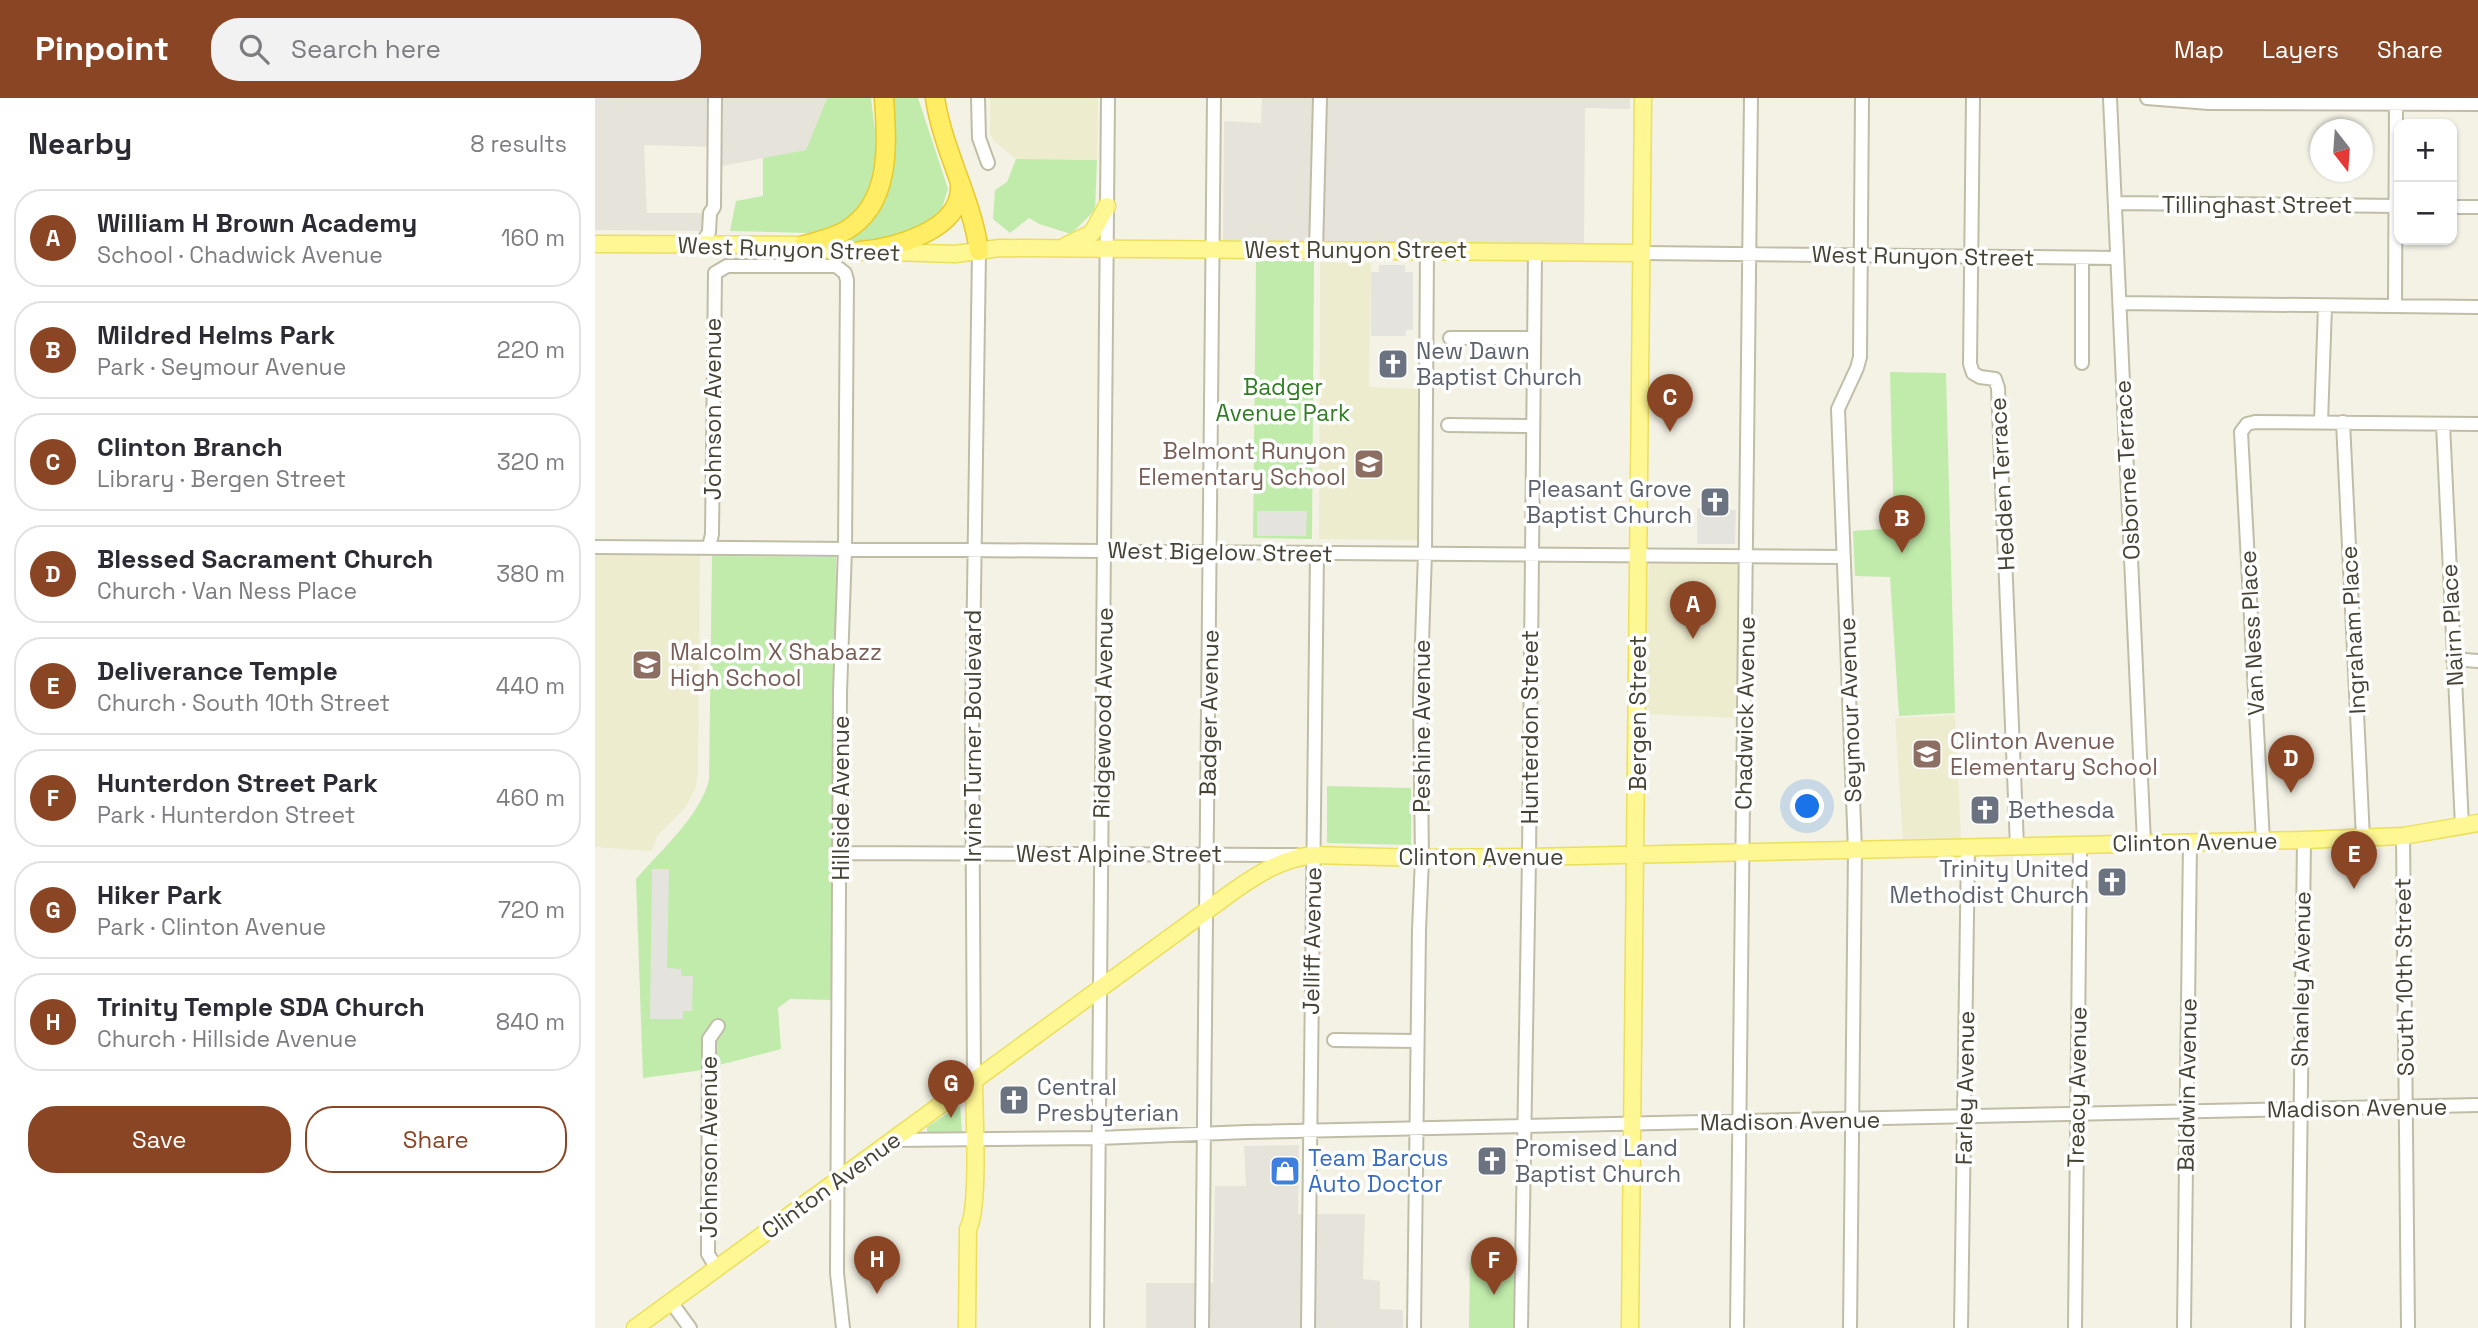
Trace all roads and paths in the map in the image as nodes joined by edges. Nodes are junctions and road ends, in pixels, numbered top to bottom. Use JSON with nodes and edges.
{"nodes":[{"id":1,"x":715,"y":98,"type":"edge"},
{"id":2,"x":877,"y":98,"type":"edge"},
{"id":3,"x":884,"y":98,"type":"edge"},
{"id":4,"x":935,"y":98,"type":"edge"},
{"id":5,"x":978,"y":98,"type":"edge"},
{"id":6,"x":1108,"y":98,"type":"edge"},
{"id":7,"x":1214,"y":98,"type":"edge"},
{"id":8,"x":1320,"y":98,"type":"edge"},
{"id":9,"x":1643,"y":98,"type":"edge"},
{"id":10,"x":1751,"y":98,"type":"edge"},
{"id":11,"x":1862,"y":98,"type":"edge"},
{"id":12,"x":1973,"y":98,"type":"edge"},
{"id":13,"x":2110,"y":98,"type":"edge"},
{"id":14,"x":2147,"y":98,"type":"edge"},
{"id":15,"x":2209,"y":100,"type":"edge"},
{"id":16,"x":2306,"y":101,"type":"edge"},
{"id":17,"x":2404,"y":102,"type":"edge"},
{"id":18,"x":2478,"y":104,"type":"edge"},
{"id":19,"x":885,"y":153,"type":"junction"},
{"id":20,"x":988,"y":163,"type":"dead end"},
{"id":21,"x":2399,"y":182,"type":"edge"},
{"id":22,"x":960,"y":185,"type":"junction"},
{"id":23,"x":2115,"y":204,"type":"junction"},
{"id":24,"x":1107,"y":206,"type":"junction"},
{"id":25,"x":2394,"y":206,"type":"edge"},
{"id":26,"x":2457,"y":206,"type":"edge"},
{"id":27,"x":2478,"y":207,"type":"edge"},
{"id":28,"x":701,"y":245,"type":"junction"},
{"id":29,"x":2396,"y":245,"type":"edge"},
{"id":30,"x":598,"y":246,"type":"edge"},
{"id":31,"x":804,"y":246,"type":"junction"},
{"id":32,"x":1062,"y":248,"type":"junction"},
{"id":33,"x":1107,"y":248,"type":"junction"},
{"id":34,"x":1213,"y":249,"type":"junction"},
{"id":35,"x":1316,"y":250,"type":"junction"},
{"id":36,"x":860,"y":251,"type":"junction"},
{"id":37,"x":979,"y":251,"type":"junction"},
{"id":38,"x":1427,"y":251,"type":"junction"},
{"id":39,"x":1535,"y":252,"type":"junction"},
{"id":40,"x":1642,"y":253,"type":"junction"},
{"id":41,"x":1749,"y":254,"type":"junction"},
{"id":42,"x":1861,"y":256,"type":"junction"},
{"id":43,"x":1971,"y":257,"type":"junction"},
{"id":44,"x":2082,"y":258,"type":"junction"},
{"id":45,"x":2117,"y":258,"type":"junction"},
{"id":46,"x":717,"y":271,"type":"joint"},
{"id":47,"x":2120,"y":303,"type":"junction"},
{"id":48,"x":2325,"y":306,"type":"junction"},
{"id":49,"x":2395,"y":306,"type":"junction"},
{"id":50,"x":2478,"y":307,"type":"edge"},
{"id":51,"x":1451,"y":338,"type":"dead end"},
{"id":52,"x":1534,"y":338,"type":"junction"},
{"id":53,"x":2083,"y":363,"type":"dead end"},
{"id":54,"x":2321,"y":422,"type":"junction"},
{"id":55,"x":2343,"y":422,"type":"junction"},
{"id":56,"x":2443,"y":424,"type":"junction"},
{"id":57,"x":2478,"y":424,"type":"edge"},
{"id":58,"x":1448,"y":425,"type":"dead end"},
{"id":59,"x":1533,"y":426,"type":"junction"},
{"id":60,"x":595,"y":547,"type":"edge"},
{"id":61,"x":709,"y":547,"type":"junction"},
{"id":62,"x":845,"y":549,"type":"junction"},
{"id":63,"x":974,"y":549,"type":"junction"},
{"id":64,"x":1105,"y":551,"type":"junction"},
{"id":65,"x":1211,"y":553,"type":"junction"},
{"id":66,"x":1425,"y":553,"type":"junction"},
{"id":67,"x":1317,"y":554,"type":"junction"},
{"id":68,"x":1532,"y":554,"type":"junction"},
{"id":69,"x":1639,"y":555,"type":"junction"},
{"id":70,"x":1747,"y":555,"type":"junction"},
{"id":71,"x":1844,"y":556,"type":"junction"},
{"id":72,"x":2453,"y":659,"type":"junction"},
{"id":73,"x":2478,"y":661,"type":"edge"},
{"id":74,"x":2470,"y":824,"type":"edge"},
{"id":75,"x":2403,"y":835,"type":"junction"},
{"id":76,"x":2363,"y":838,"type":"junction"},
{"id":77,"x":2304,"y":840,"type":"junction"},
{"id":78,"x":2263,"y":841,"type":"junction"},
{"id":79,"x":2144,"y":842,"type":"junction"},
{"id":80,"x":2190,"y":843,"type":"junction"},
{"id":81,"x":2080,"y":845,"type":"junction"},
{"id":82,"x":2017,"y":846,"type":"junction"},
{"id":83,"x":1968,"y":848,"type":"junction"},
{"id":84,"x":1855,"y":850,"type":"junction"},
{"id":85,"x":972,"y":852,"type":"junction"},
{"id":86,"x":1743,"y":852,"type":"junction"},
{"id":87,"x":841,"y":853,"type":"junction"},
{"id":88,"x":1102,"y":854,"type":"junction"},
{"id":89,"x":1207,"y":854,"type":"junction"},
{"id":90,"x":1314,"y":855,"type":"junction"},
{"id":91,"x":1637,"y":855,"type":"junction"},
{"id":92,"x":1529,"y":857,"type":"junction"},
{"id":93,"x":1422,"y":858,"type":"junction"},
{"id":94,"x":1207,"y":909,"type":"junction"},
{"id":95,"x":1101,"y":988,"type":"junction"},
{"id":96,"x":718,"y":1026,"type":"dead end"},
{"id":97,"x":1334,"y":1040,"type":"dead end"},
{"id":98,"x":1417,"y":1041,"type":"junction"},
{"id":99,"x":974,"y":1081,"type":"junction"},
{"id":100,"x":2478,"y":1105,"type":"edge"},
{"id":101,"x":2406,"y":1107,"type":"junction"},
{"id":102,"x":2300,"y":1110,"type":"junction"},
{"id":103,"x":2187,"y":1112,"type":"junction"},
{"id":104,"x":2076,"y":1115,"type":"junction"},
{"id":105,"x":1964,"y":1118,"type":"junction"},
{"id":106,"x":1853,"y":1119,"type":"junction"},
{"id":107,"x":1741,"y":1122,"type":"junction"},
{"id":108,"x":1633,"y":1125,"type":"junction"},
{"id":109,"x":1524,"y":1126,"type":"junction"},
{"id":110,"x":1416,"y":1129,"type":"junction"},
{"id":111,"x":1310,"y":1131,"type":"junction"},
{"id":112,"x":1204,"y":1135,"type":"junction"},
{"id":113,"x":1098,"y":1138,"type":"junction"},
{"id":114,"x":893,"y":1140,"type":"junction"},
{"id":115,"x":975,"y":1140,"type":"junction"},
{"id":116,"x":840,"y":1179,"type":"junction"},
{"id":117,"x":973,"y":1221,"type":"junction"},
{"id":118,"x":717,"y":1269,"type":"junction"},
{"id":119,"x":671,"y":1302,"type":"junction"},
{"id":120,"x":635,"y":1328,"type":"edge"},
{"id":121,"x":690,"y":1328,"type":"edge"},
{"id":122,"x":843,"y":1328,"type":"edge"},
{"id":123,"x":967,"y":1328,"type":"edge"},
{"id":124,"x":976,"y":1328,"type":"edge"},
{"id":125,"x":1097,"y":1328,"type":"edge"},
{"id":126,"x":1202,"y":1328,"type":"edge"},
{"id":127,"x":1308,"y":1328,"type":"edge"},
{"id":128,"x":1414,"y":1328,"type":"edge"},
{"id":129,"x":1521,"y":1328,"type":"edge"},
{"id":130,"x":1630,"y":1328,"type":"edge"},
{"id":131,"x":1737,"y":1328,"type":"edge"},
{"id":132,"x":1850,"y":1328,"type":"edge"},
{"id":133,"x":1961,"y":1328,"type":"edge"},
{"id":134,"x":2075,"y":1328,"type":"edge"},
{"id":135,"x":2184,"y":1328,"type":"edge"},
{"id":136,"x":2298,"y":1328,"type":"edge"},
{"id":137,"x":2408,"y":1328,"type":"edge"}],
"edges":[{"from":1,"to":28,"type":"street"},
{"from":2,"to":19,"type":"highway"},
{"from":3,"to":19,"type":"highway"},
{"from":4,"to":22,"type":"highway"},
{"from":5,"to":20,"type":"street"},
{"from":6,"to":24,"type":"street","name":"Ridgewood Avenue"},
{"from":7,"to":34,"type":"street","name":"Badger Avenue"},
{"from":8,"to":35,"type":"street"},
{"from":9,"to":40,"type":"main road","name":"Bergen Street"},
{"from":10,"to":41,"type":"street","name":"Chadwick Avenue"},
{"from":11,"to":42,"type":"street","name":"Seymour Avenue"},
{"from":12,"to":43,"type":"street","name":"Hedden Terrace"},
{"from":13,"to":23,"type":"street","name":"Osborne Terrace"},
{"from":14,"to":15,"type":"street"},
{"from":15,"to":16,"type":"street"},
{"from":16,"to":17,"type":"street"},
{"from":17,"to":18,"type":"street"},
{"from":17,"to":21,"type":"street"},
{"from":19,"to":31,"type":"highway"},
{"from":22,"to":36,"type":"highway"},
{"from":22,"to":37,"type":"highway"},
{"from":23,"to":25,"type":"street","name":"Tillinghast Street"},
{"from":23,"to":45,"type":"street","name":"Osborne Terrace"},
{"from":24,"to":32,"type":"main road"},
{"from":24,"to":33,"type":"street","name":"Ridgewood Avenue"},
{"from":26,"to":27,"type":"street"},
{"from":28,"to":30,"type":"main road","name":"West Runyon Street"},
{"from":28,"to":31,"type":"main road","name":"West Runyon Street"},
{"from":29,"to":49,"type":"street"},
{"from":31,"to":36,"type":"main road","name":"West Runyon Street"},
{"from":32,"to":33,"type":"main road","name":"West Runyon Street"},
{"from":32,"to":37,"type":"main road","name":"West Runyon Street"},
{"from":33,"to":34,"type":"main road","name":"West Runyon Street"},
{"from":33,"to":64,"type":"street","name":"Ridgewood Avenue"},
{"from":34,"to":35,"type":"main road","name":"West Runyon Street"},
{"from":34,"to":65,"type":"street","name":"Badger Avenue"},
{"from":35,"to":38,"type":"main road","name":"West Runyon Street"},
{"from":36,"to":37,"type":"main road","name":"West Runyon Street"},
{"from":37,"to":63,"type":"street","name":"Irvine Turner Boulevard"},
{"from":38,"to":39,"type":"main road","name":"West Runyon Street"},
{"from":38,"to":66,"type":"street","name":"Peshine Avenue"},
{"from":39,"to":40,"type":"main road","name":"West Runyon Street"},
{"from":39,"to":52,"type":"street","name":"Hunterdon Street"},
{"from":40,"to":41,"type":"street","name":"West Runyon Street"},
{"from":40,"to":69,"type":"main road","name":"Bergen Street"},
{"from":41,"to":42,"type":"street","name":"West Runyon Street"},
{"from":41,"to":70,"type":"street","name":"Chadwick Avenue"},
{"from":42,"to":43,"type":"street","name":"West Runyon Street"},
{"from":42,"to":71,"type":"street","name":"Seymour Avenue"},
{"from":43,"to":44,"type":"street","name":"West Runyon Street"},
{"from":43,"to":82,"type":"street","name":"Hedden Terrace"},
{"from":44,"to":45,"type":"street","name":"West Runyon Street"},
{"from":44,"to":53,"type":"street"},
{"from":45,"to":47,"type":"street","name":"Osborne Terrace"},
{"from":46,"to":61,"type":"street","name":"Johnson Avenue"},
{"from":46,"to":62,"type":"street","name":"Hillside Avenue"},
{"from":47,"to":48,"type":"street"},
{"from":47,"to":79,"type":"street","name":"Osborne Terrace"},
{"from":48,"to":49,"type":"street"},
{"from":48,"to":54,"type":"street"},
{"from":49,"to":50,"type":"street"},
{"from":51,"to":52,"type":"street"},
{"from":52,"to":59,"type":"street","name":"Hunterdon Street"},
{"from":54,"to":55,"type":"street"},
{"from":54,"to":78,"type":"street","name":"Van Ness Place"},
{"from":55,"to":56,"type":"street"},
{"from":55,"to":76,"type":"street","name":"Ingraham Place"},
{"from":56,"to":57,"type":"street"},
{"from":56,"to":72,"type":"street","name":"Nairn Place"},
{"from":58,"to":59,"type":"street"},
{"from":59,"to":68,"type":"street","name":"Hunterdon Street"},
{"from":60,"to":61,"type":"street","name":"West Bigelow Street"},
{"from":61,"to":62,"type":"street","name":"West Bigelow Street"},
{"from":62,"to":63,"type":"street","name":"West Bigelow Street"},
{"from":62,"to":87,"type":"street","name":"Hillside Avenue"},
{"from":63,"to":64,"type":"street","name":"West Bigelow Street"},
{"from":63,"to":85,"type":"street","name":"Irvine Turner Boulevard"},
{"from":64,"to":65,"type":"street","name":"West Bigelow Street"},
{"from":64,"to":88,"type":"street","name":"Ridgewood Avenue"},
{"from":65,"to":67,"type":"street","name":"West Bigelow Street"},
{"from":65,"to":89,"type":"street","name":"Badger Avenue"},
{"from":66,"to":67,"type":"street","name":"West Bigelow Street"},
{"from":66,"to":68,"type":"street","name":"West Bigelow Street"},
{"from":66,"to":93,"type":"street","name":"Peshine Avenue"},
{"from":67,"to":90,"type":"street","name":"Jelliff Avenue"},
{"from":68,"to":69,"type":"street","name":"West Bigelow Street"},
{"from":68,"to":92,"type":"street","name":"Hunterdon Street"},
{"from":69,"to":70,"type":"street","name":"West Bigelow Street"},
{"from":69,"to":91,"type":"main road","name":"Bergen Street"},
{"from":70,"to":71,"type":"street","name":"West Bigelow Street"},
{"from":70,"to":86,"type":"street","name":"Chadwick Avenue"},
{"from":71,"to":84,"type":"street","name":"Seymour Avenue"},
{"from":72,"to":73,"type":"street"},
{"from":72,"to":74,"type":"street","name":"Nairn Place"},
{"from":74,"to":75,"type":"main road","name":"Clinton Avenue"},
{"from":75,"to":76,"type":"main road","name":"Clinton Avenue"},
{"from":75,"to":101,"type":"street","name":"South 10th Street"},
{"from":76,"to":77,"type":"main road","name":"Clinton Avenue"},
{"from":77,"to":78,"type":"main road","name":"Clinton Avenue"},
{"from":77,"to":102,"type":"street","name":"Shanley Avenue"},
{"from":78,"to":80,"type":"main road","name":"Clinton Avenue"},
{"from":79,"to":80,"type":"main road","name":"Clinton Avenue"},
{"from":79,"to":81,"type":"main road","name":"Clinton Avenue"},
{"from":80,"to":103,"type":"street","name":"Baldwin Avenue"},
{"from":81,"to":82,"type":"main road","name":"Clinton Avenue"},
{"from":81,"to":104,"type":"street","name":"Treacy Avenue"},
{"from":82,"to":83,"type":"main road","name":"Clinton Avenue"},
{"from":83,"to":84,"type":"main road","name":"Clinton Avenue"},
{"from":83,"to":105,"type":"street","name":"Farley Avenue"},
{"from":84,"to":86,"type":"main road","name":"Clinton Avenue"},
{"from":84,"to":106,"type":"street","name":"Seymour Avenue"},
{"from":85,"to":87,"type":"street","name":"West Alpine Street"},
{"from":85,"to":88,"type":"street","name":"West Alpine Street"},
{"from":85,"to":99,"type":"street","name":"Irvine Turner Boulevard"},
{"from":86,"to":91,"type":"main road","name":"Clinton Avenue"},
{"from":86,"to":107,"type":"street","name":"Chadwick Avenue"},
{"from":87,"to":116,"type":"street","name":"Hillside Avenue"},
{"from":88,"to":89,"type":"street","name":"West Alpine Street"},
{"from":88,"to":95,"type":"street","name":"Ridgewood Avenue"},
{"from":89,"to":90,"type":"street","name":"West Alpine Street"},
{"from":89,"to":94,"type":"street","name":"Badger Avenue"},
{"from":90,"to":93,"type":"main road","name":"Clinton Avenue"},
{"from":90,"to":94,"type":"main road","name":"Clinton Avenue"},
{"from":90,"to":111,"type":"street","name":"Jelliff Avenue"},
{"from":91,"to":92,"type":"main road","name":"Clinton Avenue"},
{"from":91,"to":108,"type":"main road","name":"Bergen Street"},
{"from":92,"to":93,"type":"main road","name":"Clinton Avenue"},
{"from":92,"to":109,"type":"street","name":"Hunterdon Street"},
{"from":93,"to":98,"type":"street","name":"Peshine Avenue"},
{"from":94,"to":95,"type":"main road","name":"Clinton Avenue"},
{"from":94,"to":112,"type":"street","name":"Badger Avenue"},
{"from":95,"to":99,"type":"main road","name":"Clinton Avenue"},
{"from":95,"to":113,"type":"street","name":"Ridgewood Avenue"},
{"from":96,"to":118,"type":"street","name":"Johnson Avenue"},
{"from":97,"to":98,"type":"street"},
{"from":98,"to":110,"type":"street","name":"Peshine Avenue"},
{"from":99,"to":114,"type":"main road","name":"Clinton Avenue"},
{"from":99,"to":115,"type":"main road","name":"Irvine Turner Boulevard"},
{"from":100,"to":101,"type":"street","name":"Madison Avenue"},
{"from":101,"to":102,"type":"street","name":"Madison Avenue"},
{"from":101,"to":137,"type":"street","name":"South 10th Street"},
{"from":102,"to":103,"type":"street","name":"Madison Avenue"},
{"from":102,"to":136,"type":"street","name":"Shanley Avenue"},
{"from":103,"to":104,"type":"street","name":"Madison Avenue"},
{"from":103,"to":135,"type":"street","name":"Baldwin Avenue"},
{"from":104,"to":105,"type":"street","name":"Madison Avenue"},
{"from":104,"to":134,"type":"street","name":"Treacy Avenue"},
{"from":105,"to":106,"type":"street","name":"Madison Avenue"},
{"from":105,"to":133,"type":"street","name":"Farley Avenue"},
{"from":106,"to":107,"type":"street","name":"Madison Avenue"},
{"from":106,"to":132,"type":"street","name":"Seymour Avenue"},
{"from":107,"to":108,"type":"street","name":"Madison Avenue"},
{"from":107,"to":131,"type":"street","name":"Chadwick Avenue"},
{"from":108,"to":109,"type":"street","name":"Madison Avenue"},
{"from":108,"to":130,"type":"main road","name":"Bergen Street"},
{"from":109,"to":110,"type":"street","name":"Madison Avenue"},
{"from":109,"to":129,"type":"street","name":"Hunterdon Street"},
{"from":110,"to":111,"type":"street","name":"Madison Avenue"},
{"from":110,"to":128,"type":"street","name":"Peshine Avenue"},
{"from":111,"to":112,"type":"street","name":"Madison Avenue"},
{"from":111,"to":127,"type":"street","name":"Jelliff Avenue"},
{"from":112,"to":113,"type":"street","name":"Madison Avenue"},
{"from":112,"to":126,"type":"street","name":"Badger Avenue"},
{"from":113,"to":115,"type":"street","name":"Madison Avenue"},
{"from":113,"to":125,"type":"street","name":"Ridgewood Avenue"},
{"from":114,"to":115,"type":"street","name":"Madison Avenue"},
{"from":114,"to":116,"type":"main road","name":"Clinton Avenue"},
{"from":115,"to":117,"type":"main road","name":"Irvine Turner Boulevard"},
{"from":116,"to":118,"type":"main road","name":"Clinton Avenue"},
{"from":116,"to":122,"type":"street","name":"Hillside Avenue"},
{"from":117,"to":123,"type":"main road","name":"Irvine Turner Boulevard"},
{"from":117,"to":124,"type":"main road","name":"Irvine Turner Boulevard"},
{"from":118,"to":119,"type":"main road","name":"Clinton Avenue"},
{"from":119,"to":120,"type":"main road","name":"Clinton Avenue"},
{"from":119,"to":121,"type":"street"}]}
